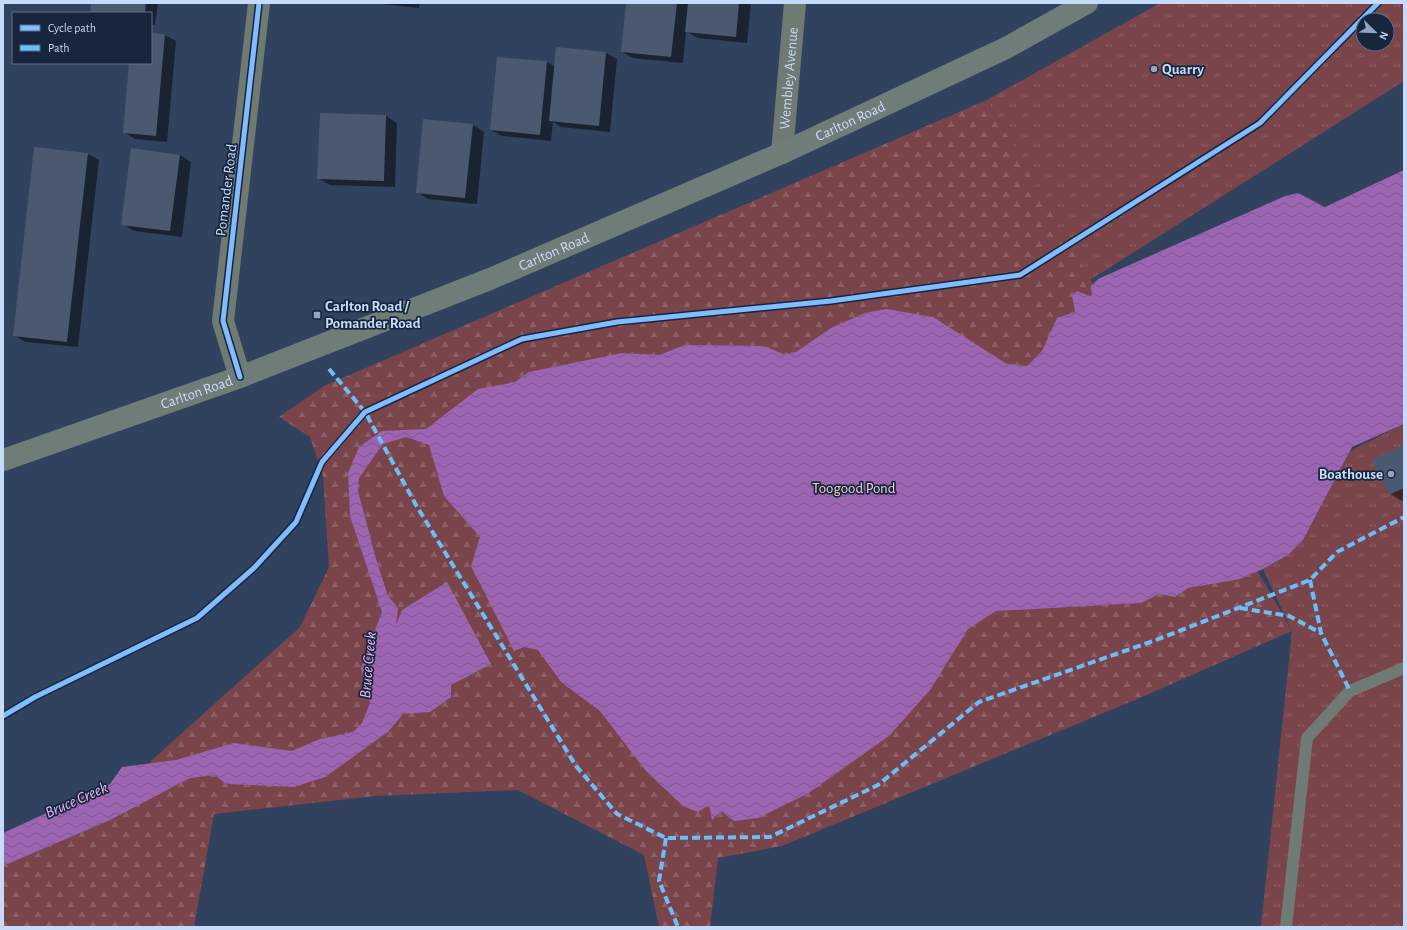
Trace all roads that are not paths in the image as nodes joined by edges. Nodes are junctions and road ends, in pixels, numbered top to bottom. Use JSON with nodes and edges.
{"nodes":[{"id":1,"x":259,"y":3,"type":"edge"},
{"id":2,"x":795,"y":3,"type":"edge"},
{"id":3,"x":1087,"y":3,"type":"edge"},
{"id":4,"x":782,"y":153,"type":"junction"},
{"id":5,"x":240,"y":377,"type":"junction"},
{"id":6,"x":3,"y":460,"type":"edge"},
{"id":7,"x":1404,"y":668,"type":"edge"},
{"id":8,"x":1286,"y":927,"type":"edge"}],
"edges":[{"from":1,"to":5,"type":"street","name":"Pomander Road"},
{"from":2,"to":4,"type":"street","name":"Wembley Avenue"},
{"from":3,"to":4,"type":"main road","name":"Carlton Road"},
{"from":4,"to":5,"type":"main road","name":"Carlton Road"},
{"from":5,"to":6,"type":"main road","name":"Carlton Road"},
{"from":7,"to":8,"type":"lane"}]}
